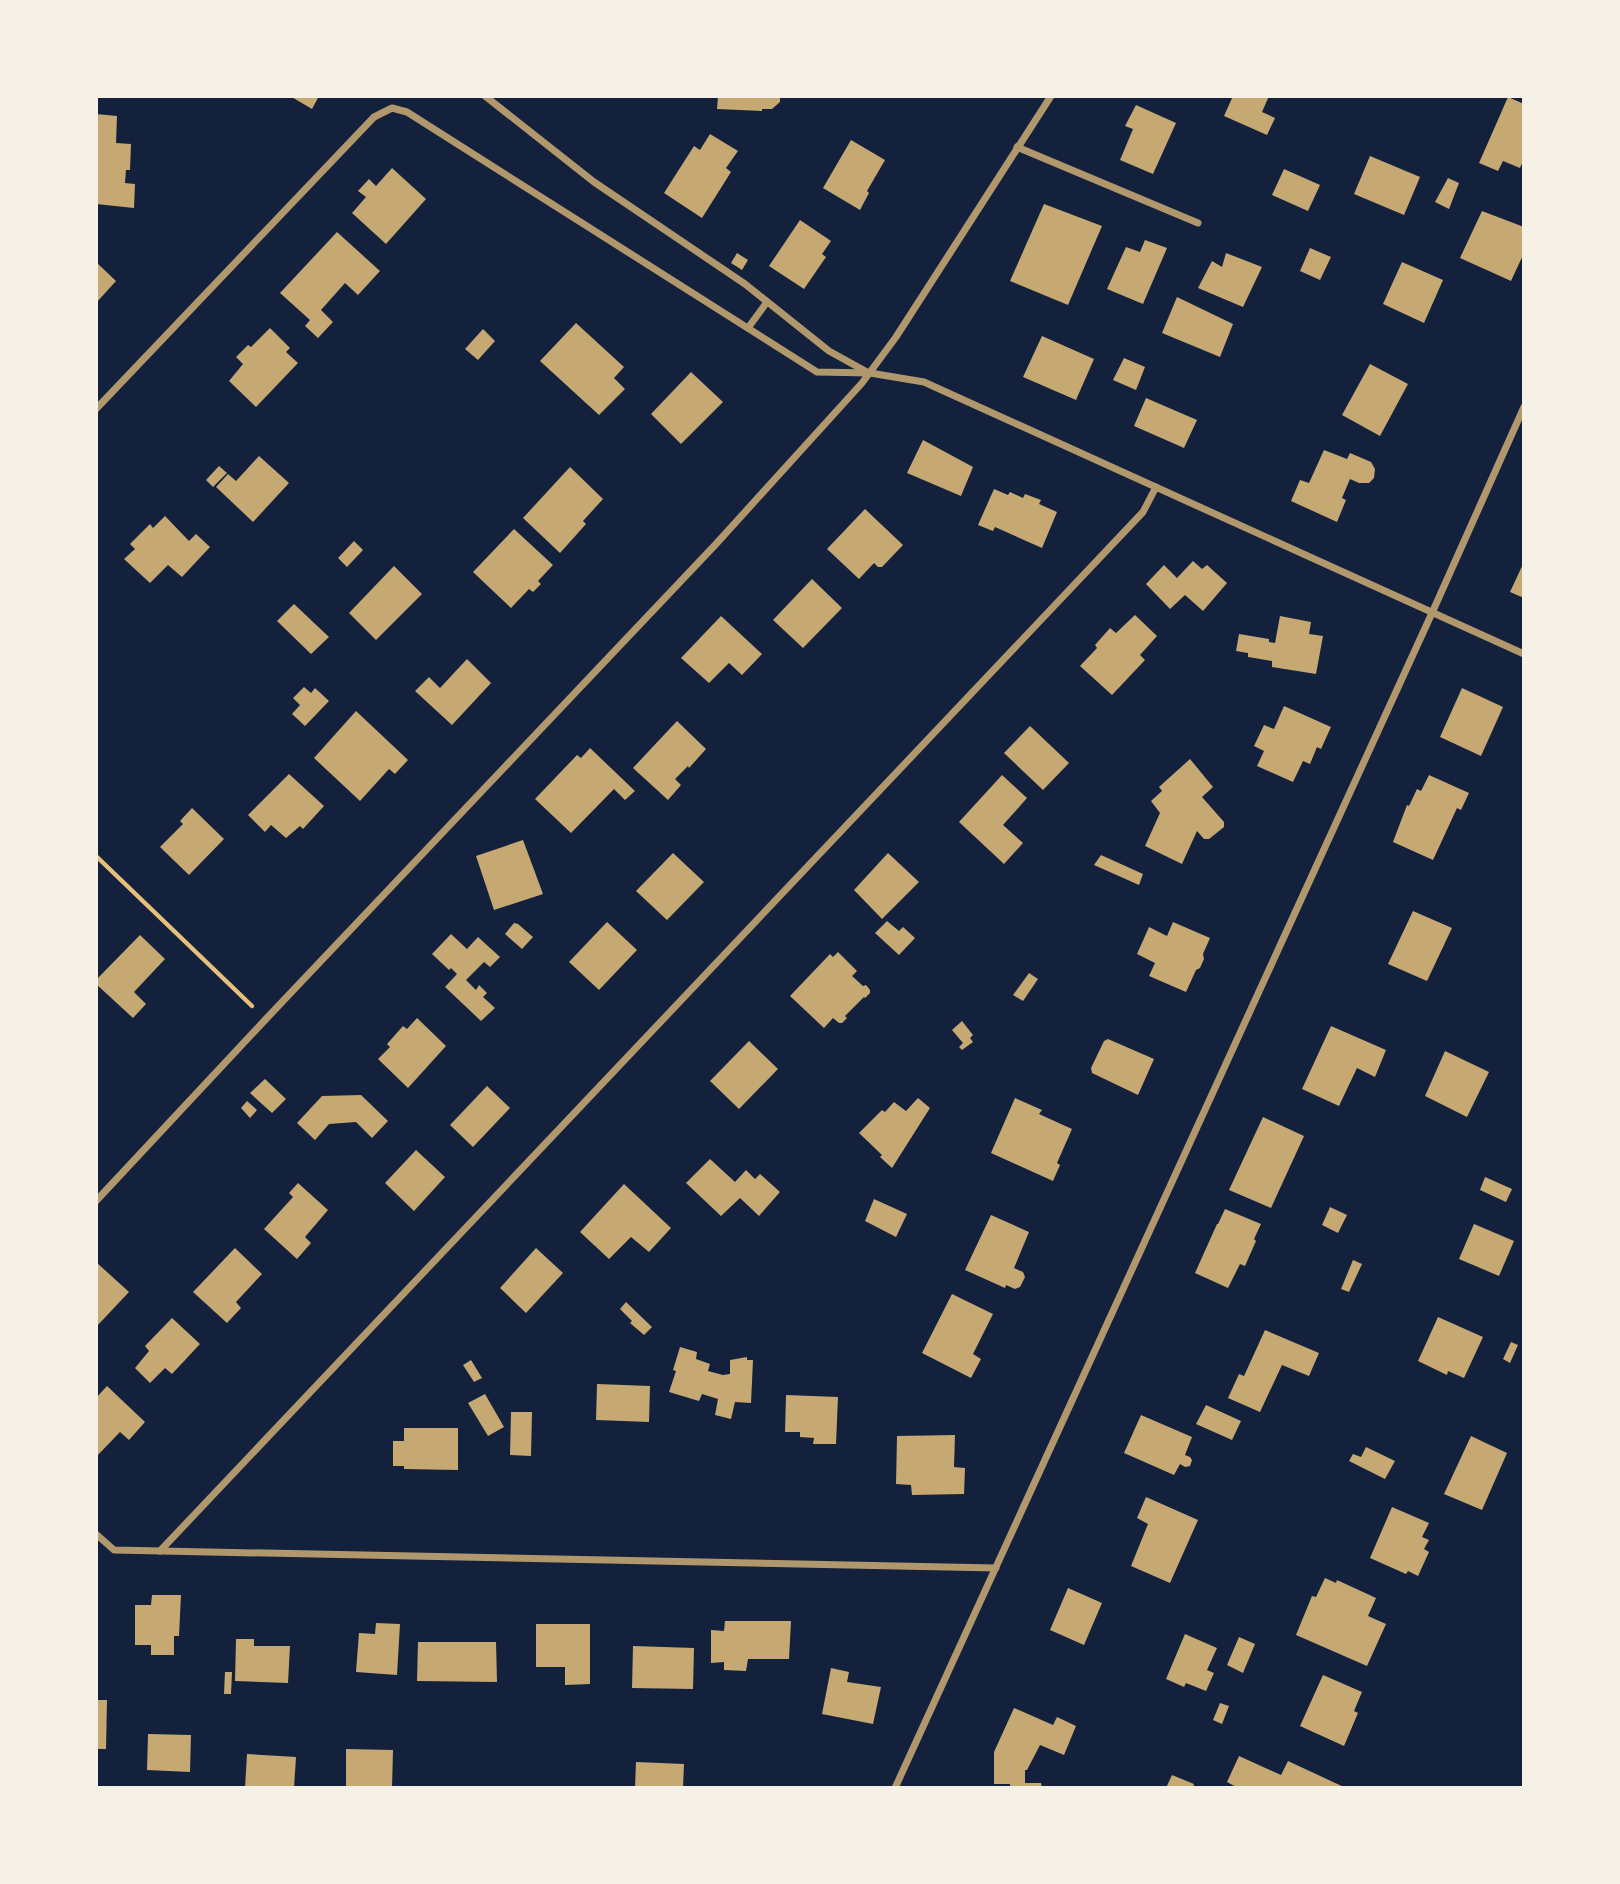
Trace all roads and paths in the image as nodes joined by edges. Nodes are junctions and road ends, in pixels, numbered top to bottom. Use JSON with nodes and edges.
{"nodes":[{"id":1,"x":485,"y":96,"type":"edge"},
{"id":2,"x":1051,"y":96,"type":"edge"},
{"id":3,"x":1017,"y":147,"type":"junction"},
{"id":4,"x":1198,"y":223,"type":"dead end"},
{"id":5,"x":767,"y":302,"type":"junction"},
{"id":6,"x":748,"y":328,"type":"junction"},
{"id":7,"x":870,"y":373,"type":"junction"},
{"id":8,"x":1524,"y":407,"type":"edge"},
{"id":9,"x":96,"y":409,"type":"edge"},
{"id":10,"x":1156,"y":487,"type":"junction"},
{"id":11,"x":1432,"y":613,"type":"junction"},
{"id":12,"x":1524,"y":654,"type":"edge"},
{"id":13,"x":96,"y":856,"type":"edge"},
{"id":14,"x":266,"y":1019,"type":"junction"},
{"id":15,"x":96,"y":1201,"type":"edge"},
{"id":16,"x":96,"y":1534,"type":"edge"},
{"id":17,"x":160,"y":1551,"type":"junction"},
{"id":18,"x":996,"y":1568,"type":"junction"},
{"id":19,"x":895,"y":1788,"type":"edge"}],
"edges":[{"from":1,"to":5,"type":"street"},
{"from":2,"to":3,"type":"street"},
{"from":3,"to":4,"type":"street"},
{"from":3,"to":7,"type":"street"},
{"from":5,"to":6,"type":"street"},
{"from":5,"to":7,"type":"street"},
{"from":6,"to":7,"type":"street"},
{"from":6,"to":9,"type":"street"},
{"from":7,"to":10,"type":"street"},
{"from":7,"to":14,"type":"street"},
{"from":8,"to":11,"type":"street"},
{"from":10,"to":11,"type":"street"},
{"from":10,"to":17,"type":"street"},
{"from":11,"to":12,"type":"street"},
{"from":11,"to":18,"type":"street"},
{"from":13,"to":14,"type":"path"},
{"from":14,"to":15,"type":"street"},
{"from":16,"to":17,"type":"street"},
{"from":17,"to":18,"type":"street"},
{"from":18,"to":19,"type":"street"}]}
